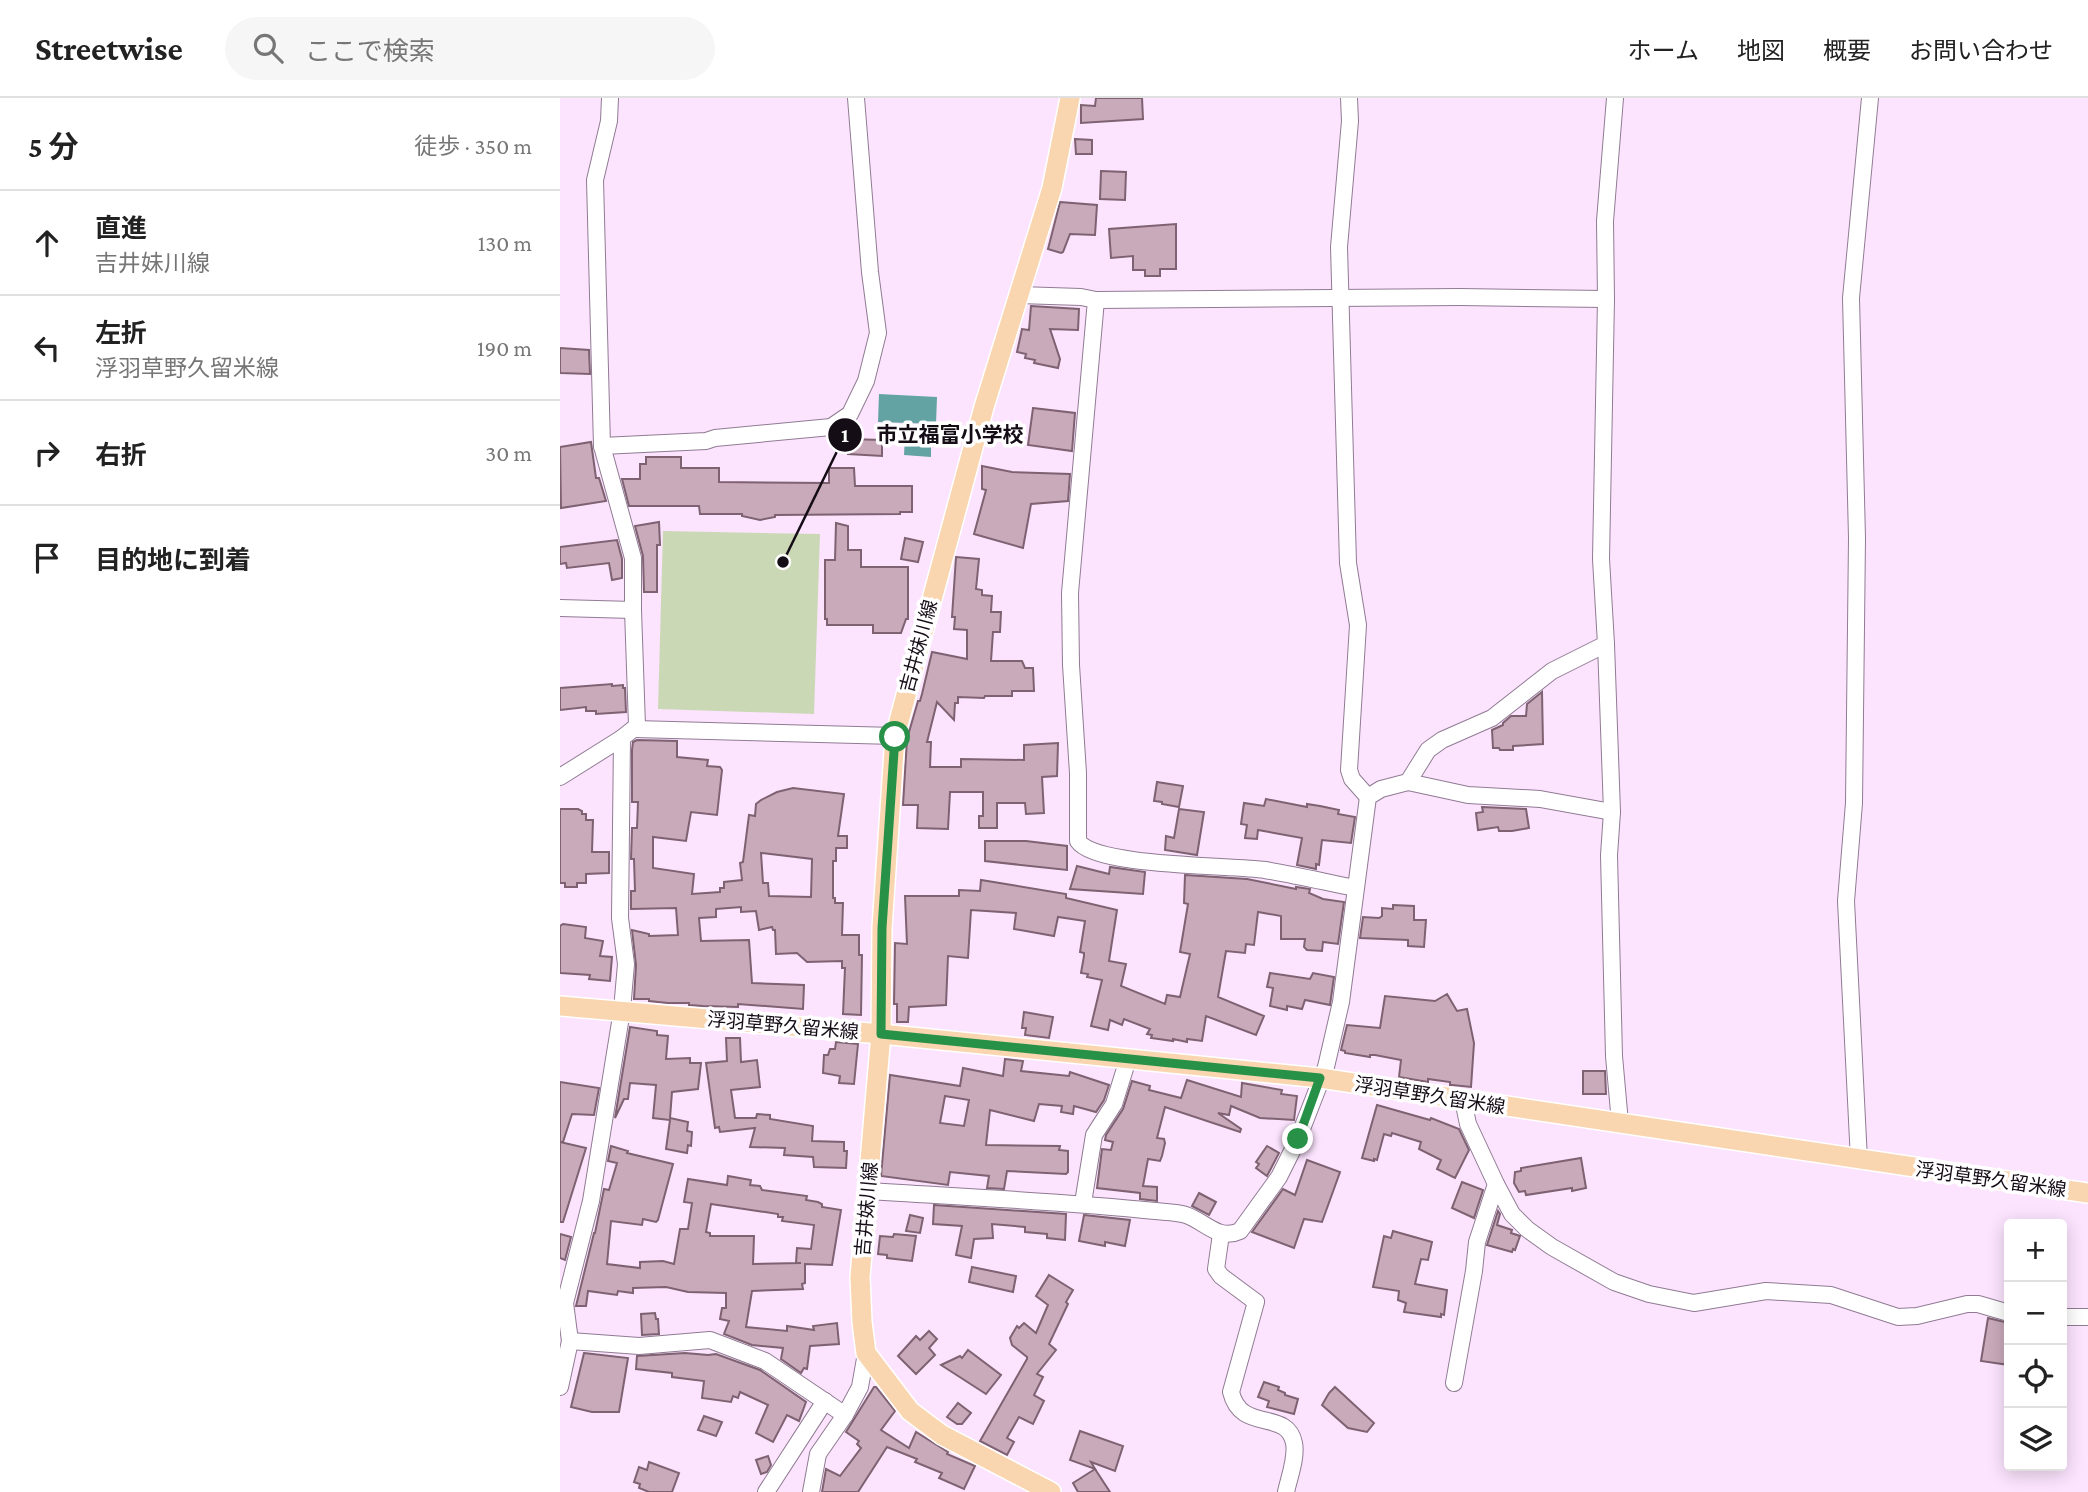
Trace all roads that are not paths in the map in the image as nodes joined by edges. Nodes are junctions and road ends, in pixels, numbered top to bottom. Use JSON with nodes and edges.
{"nodes":[{"id":1,"x":610,"y":98,"type":"edge"},
{"id":2,"x":856,"y":98,"type":"edge"},
{"id":3,"x":1070,"y":98,"type":"edge"},
{"id":4,"x":1349,"y":98,"type":"edge"},
{"id":5,"x":1615,"y":98,"type":"edge"},
{"id":6,"x":1870,"y":98,"type":"edge"},
{"id":7,"x":1019,"y":295,"type":"junction"},
{"id":8,"x":1340,"y":299,"type":"junction"},
{"id":9,"x":1606,"y":299,"type":"junction"},
{"id":10,"x":1096,"y":300,"type":"junction"},
{"id":11,"x":602,"y":446,"type":"junction"},
{"id":12,"x":560,"y":608,"type":"edge"},
{"id":13,"x":633,"y":610,"type":"junction"},
{"id":14,"x":1606,"y":643,"type":"junction"},
{"id":15,"x":629,"y":734,"type":"junction"},
{"id":16,"x":895,"y":737,"type":"junction"},
{"id":17,"x":560,"y":777,"type":"edge"},
{"id":18,"x":1408,"y":782,"type":"junction"},
{"id":19,"x":1368,"y":797,"type":"junction"},
{"id":20,"x":1612,"y":812,"type":"junction"},
{"id":21,"x":1355,"y":888,"type":"junction"},
{"id":22,"x":560,"y":1006,"type":"edge"},
{"id":23,"x":622,"y":1010,"type":"junction"},
{"id":24,"x":881,"y":1034,"type":"junction"},
{"id":25,"x":1128,"y":1059,"type":"junction"},
{"id":26,"x":1320,"y":1078,"type":"junction"},
{"id":27,"x":1463,"y":1100,"type":"junction"},
{"id":28,"x":1620,"y":1123,"type":"junction"},
{"id":29,"x":1859,"y":1160,"type":"junction"},
{"id":30,"x":1496,"y":1184,"type":"junction"},
{"id":31,"x":867,"y":1191,"type":"junction"},
{"id":32,"x":2088,"y":1193,"type":"edge"},
{"id":33,"x":1083,"y":1203,"type":"junction"},
{"id":34,"x":1221,"y":1234,"type":"junction"},
{"id":35,"x":2004,"y":1312,"type":"edge"},
{"id":36,"x":2067,"y":1317,"type":"edge"},
{"id":37,"x":2088,"y":1317,"type":"edge"},
{"id":38,"x":570,"y":1341,"type":"junction"},
{"id":39,"x":866,"y":1353,"type":"junction"},
{"id":40,"x":1454,"y":1383,"type":"dead end"},
{"id":41,"x":560,"y":1387,"type":"edge"},
{"id":42,"x":825,"y":1401,"type":"junction"},
{"id":43,"x":845,"y":1415,"type":"junction"},
{"id":44,"x":766,"y":1492,"type":"edge"},
{"id":45,"x":811,"y":1492,"type":"edge"},
{"id":46,"x":1051,"y":1492,"type":"edge"},
{"id":47,"x":1286,"y":1492,"type":"edge"}],
"edges":[{"from":1,"to":11,"type":"street"},
{"from":2,"to":11,"type":"street"},
{"from":3,"to":7,"type":"main road","name":"吉井妹川線"},
{"from":4,"to":8,"type":"street"},
{"from":5,"to":9,"type":"street"},
{"from":6,"to":29,"type":"street"},
{"from":7,"to":10,"type":"street"},
{"from":7,"to":16,"type":"main road","name":"吉井妹川線"},
{"from":8,"to":9,"type":"street"},
{"from":8,"to":10,"type":"street"},
{"from":8,"to":19,"type":"street"},
{"from":9,"to":14,"type":"street"},
{"from":10,"to":21,"type":"street"},
{"from":11,"to":13,"type":"street"},
{"from":12,"to":13,"type":"street"},
{"from":13,"to":15,"type":"street"},
{"from":14,"to":18,"type":"street"},
{"from":14,"to":20,"type":"street"},
{"from":15,"to":16,"type":"street"},
{"from":15,"to":17,"type":"street"},
{"from":15,"to":23,"type":"street"},
{"from":16,"to":24,"type":"main road","name":"吉井妹川線"},
{"from":18,"to":19,"type":"street"},
{"from":18,"to":20,"type":"street"},
{"from":19,"to":21,"type":"street"},
{"from":20,"to":28,"type":"street"},
{"from":21,"to":26,"type":"street"},
{"from":22,"to":23,"type":"main road","name":"浮羽草野久留米線"},
{"from":23,"to":24,"type":"main road","name":"浮羽草野久留米線"},
{"from":23,"to":38,"type":"street"},
{"from":24,"to":25,"type":"main road","name":"浮羽草野久留米線"},
{"from":24,"to":31,"type":"main road","name":"吉井妹川線"},
{"from":25,"to":26,"type":"main road","name":"浮羽草野久留米線"},
{"from":25,"to":33,"type":"street"},
{"from":26,"to":27,"type":"main road","name":"浮羽草野久留米線"},
{"from":26,"to":34,"type":"street"},
{"from":27,"to":28,"type":"main road","name":"浮羽草野久留米線"},
{"from":27,"to":30,"type":"street"},
{"from":28,"to":29,"type":"main road","name":"浮羽草野久留米線"},
{"from":29,"to":32,"type":"main road","name":"浮羽草野久留米線"},
{"from":30,"to":35,"type":"street"},
{"from":30,"to":40,"type":"street"},
{"from":31,"to":33,"type":"street"},
{"from":31,"to":39,"type":"main road","name":"吉井妹川線"},
{"from":33,"to":34,"type":"street"},
{"from":34,"to":47,"type":"street"},
{"from":36,"to":37,"type":"street"},
{"from":38,"to":41,"type":"street"},
{"from":38,"to":42,"type":"street"},
{"from":39,"to":43,"type":"street"},
{"from":39,"to":46,"type":"main road"},
{"from":42,"to":43,"type":"street"},
{"from":42,"to":44,"type":"street"},
{"from":43,"to":45,"type":"street"}]}
